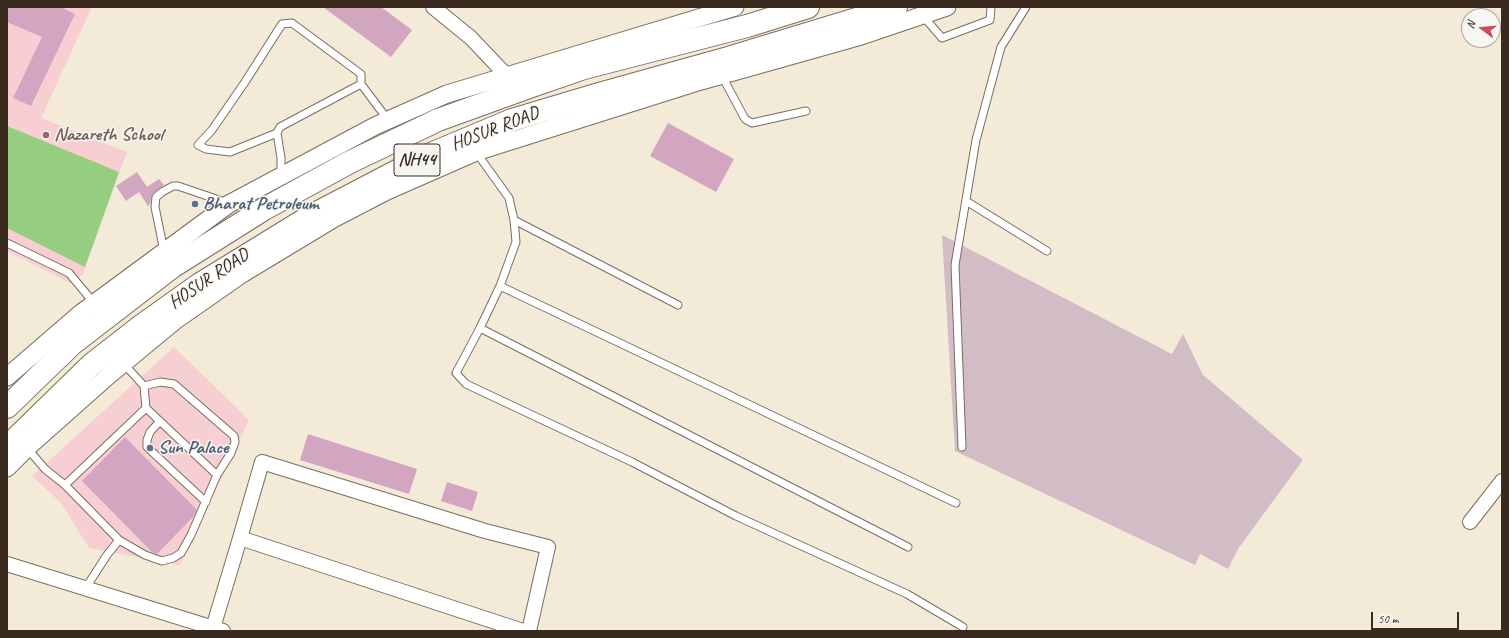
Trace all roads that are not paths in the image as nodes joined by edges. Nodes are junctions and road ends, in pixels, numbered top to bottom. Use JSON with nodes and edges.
{"nodes":[{"id":1,"x":433,"y":7,"type":"edge"},
{"id":2,"x":735,"y":7,"type":"edge"},
{"id":3,"x":808,"y":7,"type":"edge"},
{"id":4,"x":896,"y":7,"type":"edge"},
{"id":5,"x":947,"y":7,"type":"edge"},
{"id":6,"x":992,"y":7,"type":"edge"},
{"id":7,"x":1026,"y":7,"type":"edge"},
{"id":8,"x":922,"y":15,"type":"junction"},
{"id":9,"x":507,"y":76,"type":"junction"},
{"id":10,"x":722,"y":76,"type":"junction"},
{"id":11,"x":361,"y":84,"type":"junction"},
{"id":12,"x":806,"y":111,"type":"dead end"},
{"id":13,"x":388,"y":120,"type":"junction"},
{"id":14,"x":277,"y":133,"type":"junction"},
{"id":15,"x":476,"y":152,"type":"junction"},
{"id":16,"x":281,"y":176,"type":"junction"},
{"id":17,"x":966,"y":201,"type":"junction"},
{"id":18,"x":229,"y":204,"type":"junction"},
{"id":19,"x":514,"y":220,"type":"junction"},
{"id":20,"x":7,"y":243,"type":"edge"},
{"id":21,"x":1047,"y":251,"type":"dead end"},
{"id":22,"x":164,"y":252,"type":"junction"},
{"id":23,"x":500,"y":286,"type":"junction"},
{"id":24,"x":94,"y":303,"type":"junction"},
{"id":25,"x":678,"y":305,"type":"dead end"},
{"id":26,"x":480,"y":328,"type":"junction"},
{"id":27,"x":124,"y":364,"type":"junction"},
{"id":28,"x":7,"y":377,"type":"edge"},
{"id":29,"x":144,"y":386,"type":"junction"},
{"id":30,"x":7,"y":407,"type":"edge"},
{"id":31,"x":146,"y":408,"type":"junction"},
{"id":32,"x":160,"y":421,"type":"junction"},
{"id":33,"x":17,"y":447,"type":"edge"},
{"id":34,"x":962,"y":447,"type":"dead end"},
{"id":35,"x":7,"y":468,"type":"edge"},
{"id":36,"x":218,"y":475,"type":"junction"},
{"id":37,"x":1502,"y":481,"type":"edge"},
{"id":38,"x":65,"y":485,"type":"junction"},
{"id":39,"x":206,"y":502,"type":"junction"},
{"id":40,"x":956,"y":503,"type":"dead end"},
{"id":41,"x":1470,"y":522,"type":"dead end"},
{"id":42,"x":240,"y":538,"type":"junction"},
{"id":43,"x":119,"y":540,"type":"junction"},
{"id":44,"x":908,"y":547,"type":"dead end"},
{"id":45,"x":7,"y":564,"type":"edge"},
{"id":46,"x":85,"y":589,"type":"junction"},
{"id":47,"x":963,"y":627,"type":"dead end"},
{"id":48,"x":218,"y":630,"type":"edge"},
{"id":49,"x":523,"y":631,"type":"edge"},
{"id":50,"x":529,"y":631,"type":"edge"}],
"edges":[{"from":1,"to":9,"type":"street"},
{"from":2,"to":9,"type":"street"},
{"from":3,"to":30,"type":"highway","name":"HOSUR ROAD","number":"NH44"},
{"from":4,"to":33,"type":"highway","name":"HOSUR ROAD","number":"NH44"},
{"from":5,"to":8,"type":"street"},
{"from":6,"to":8,"type":"lane"},
{"from":7,"to":17,"type":"lane"},
{"from":8,"to":10,"type":"street"},
{"from":9,"to":13,"type":"street"},
{"from":10,"to":12,"type":"lane"},
{"from":10,"to":15,"type":"street"},
{"from":11,"to":13,"type":"lane"},
{"from":11,"to":14,"type":"lane"},
{"from":11,"to":14,"type":"lane"},
{"from":13,"to":16,"type":"street"},
{"from":14,"to":16,"type":"lane"},
{"from":15,"to":19,"type":"lane"},
{"from":15,"to":27,"type":"street"},
{"from":16,"to":18,"type":"street"},
{"from":17,"to":21,"type":"lane"},
{"from":17,"to":34,"type":"lane"},
{"from":18,"to":22,"type":"street"},
{"from":18,"to":22,"type":"lane"},
{"from":19,"to":23,"type":"lane"},
{"from":19,"to":25,"type":"lane"},
{"from":20,"to":24,"type":"lane"},
{"from":22,"to":24,"type":"street"},
{"from":23,"to":26,"type":"lane"},
{"from":23,"to":40,"type":"lane"},
{"from":24,"to":28,"type":"street"},
{"from":26,"to":44,"type":"lane"},
{"from":26,"to":47,"type":"lane"},
{"from":27,"to":29,"type":"lane"},
{"from":27,"to":33,"type":"street"},
{"from":29,"to":31,"type":"lane"},
{"from":29,"to":36,"type":"lane"},
{"from":31,"to":32,"type":"lane"},
{"from":31,"to":38,"type":"lane"},
{"from":32,"to":36,"type":"lane"},
{"from":32,"to":39,"type":"lane"},
{"from":33,"to":35,"type":"street"},
{"from":33,"to":38,"type":"lane"},
{"from":36,"to":39,"type":"lane"},
{"from":37,"to":41,"type":"street"},
{"from":38,"to":43,"type":"lane"},
{"from":39,"to":43,"type":"lane"},
{"from":42,"to":48,"type":"street"},
{"from":42,"to":49,"type":"street"},
{"from":42,"to":50,"type":"street"},
{"from":43,"to":46,"type":"lane"},
{"from":45,"to":46,"type":"street"},
{"from":46,"to":48,"type":"street"}]}
